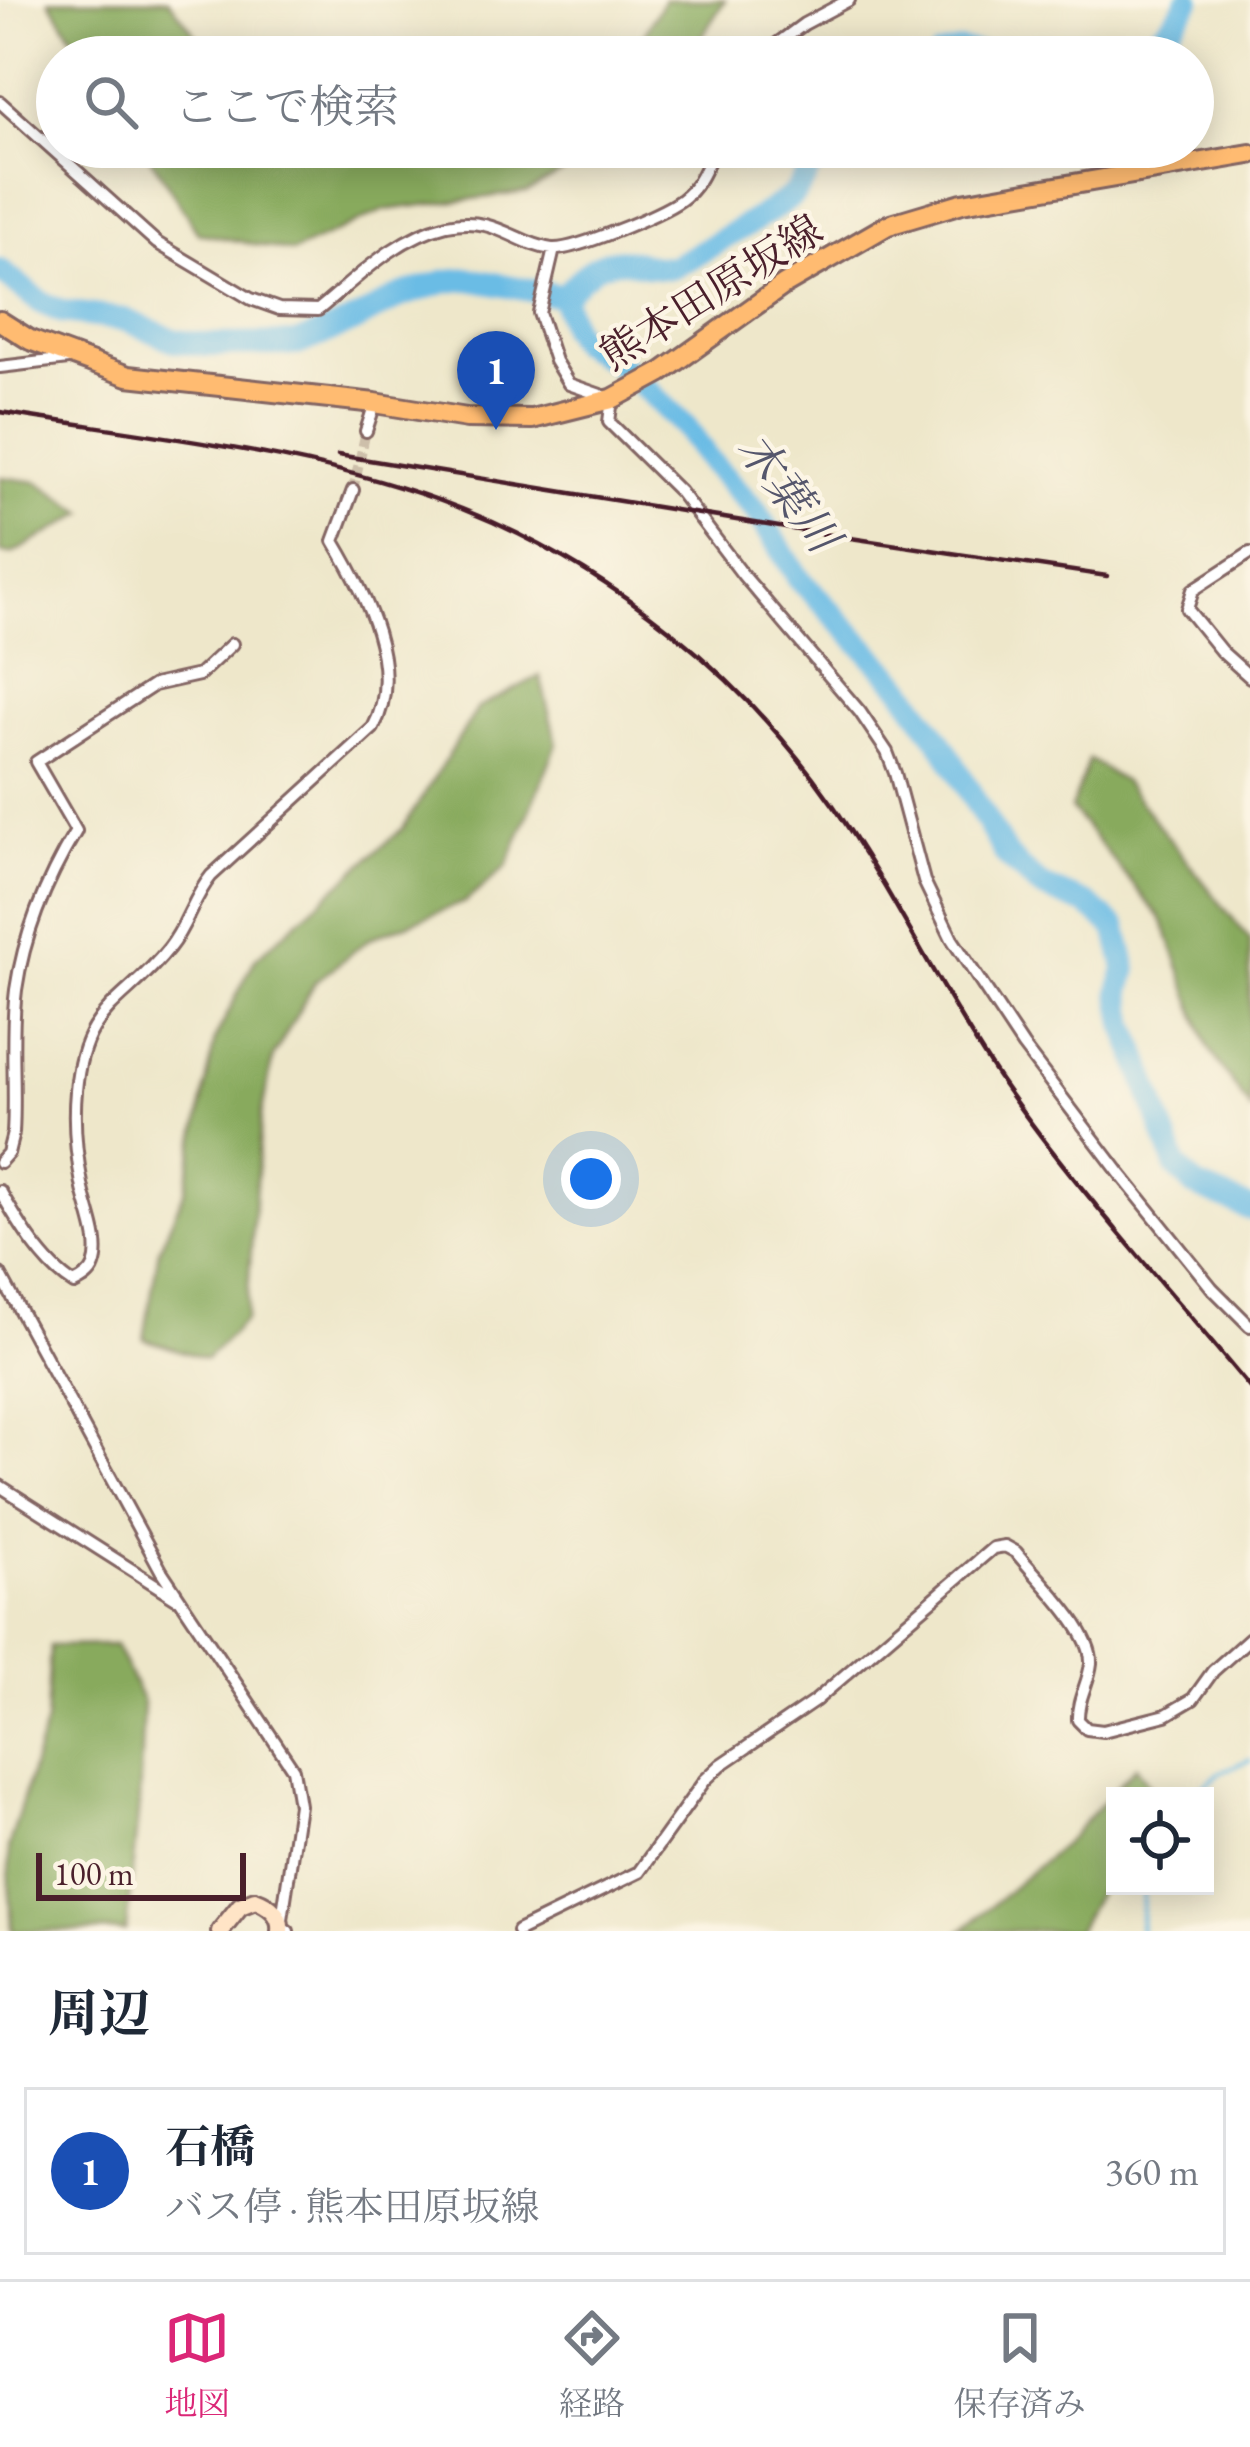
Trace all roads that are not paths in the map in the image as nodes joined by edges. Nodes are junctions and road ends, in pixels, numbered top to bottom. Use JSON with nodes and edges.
{"nodes":[{"id":1,"x":849,"y":0,"type":"edge"},
{"id":2,"x":787,"y":36,"type":"edge"},
{"id":3,"x":0,"y":102,"type":"edge"},
{"id":4,"x":36,"y":134,"type":"edge"},
{"id":5,"x":1250,"y":154,"type":"edge"},
{"id":6,"x":1214,"y":160,"type":"edge"},
{"id":7,"x":73,"y":168,"type":"edge"},
{"id":8,"x":706,"y":168,"type":"edge"},
{"id":9,"x":1168,"y":168,"type":"edge"},
{"id":10,"x":554,"y":249,"type":"junction"},
{"id":11,"x":0,"y":321,"type":"edge"},
{"id":12,"x":74,"y":358,"type":"junction"},
{"id":13,"x":0,"y":368,"type":"edge"},
{"id":14,"x":619,"y":395,"type":"junction"},
{"id":15,"x":375,"y":403,"type":"junction"},
{"id":16,"x":367,"y":431,"type":"tunnel mouth"},
{"id":17,"x":353,"y":490,"type":"tunnel mouth"},
{"id":18,"x":1250,"y":553,"type":"edge"},
{"id":19,"x":232,"y":644,"type":"dead end"},
{"id":20,"x":1250,"y":677,"type":"edge"},
{"id":21,"x":0,"y":1162,"type":"edge"},
{"id":22,"x":0,"y":1191,"type":"edge"},
{"id":23,"x":0,"y":1274,"type":"edge"},
{"id":24,"x":1250,"y":1326,"type":"edge"},
{"id":25,"x":0,"y":1486,"type":"edge"},
{"id":26,"x":179,"y":1600,"type":"junction"},
{"id":27,"x":1250,"y":1638,"type":"edge"},
{"id":28,"x":283,"y":1929,"type":"edge"},
{"id":29,"x":220,"y":1931,"type":"edge"},
{"id":30,"x":518,"y":1931,"type":"edge"}],
"edges":[{"from":1,"to":2,"type":"street"},
{"from":3,"to":4,"type":"street"},
{"from":5,"to":6,"type":"main road","name":"熊本田原坂線"},
{"from":7,"to":10,"type":"street"},
{"from":8,"to":10,"type":"street"},
{"from":9,"to":14,"type":"main road","name":"熊本田原坂線"},
{"from":10,"to":14,"type":"street"},
{"from":11,"to":12,"type":"main road","name":"熊本田原坂線"},
{"from":12,"to":13,"type":"street"},
{"from":12,"to":15,"type":"main road","name":"熊本田原坂線"},
{"from":14,"to":15,"type":"main road","name":"熊本田原坂線"},
{"from":14,"to":24,"type":"street"},
{"from":15,"to":16,"type":"street"},
{"from":17,"to":22,"type":"street"},
{"from":18,"to":20,"type":"street"},
{"from":19,"to":21,"type":"street"},
{"from":23,"to":26,"type":"street"},
{"from":25,"to":26,"type":"street"},
{"from":26,"to":28,"type":"street"},
{"from":27,"to":30,"type":"street"},
{"from":28,"to":29,"type":"main road"}]}
